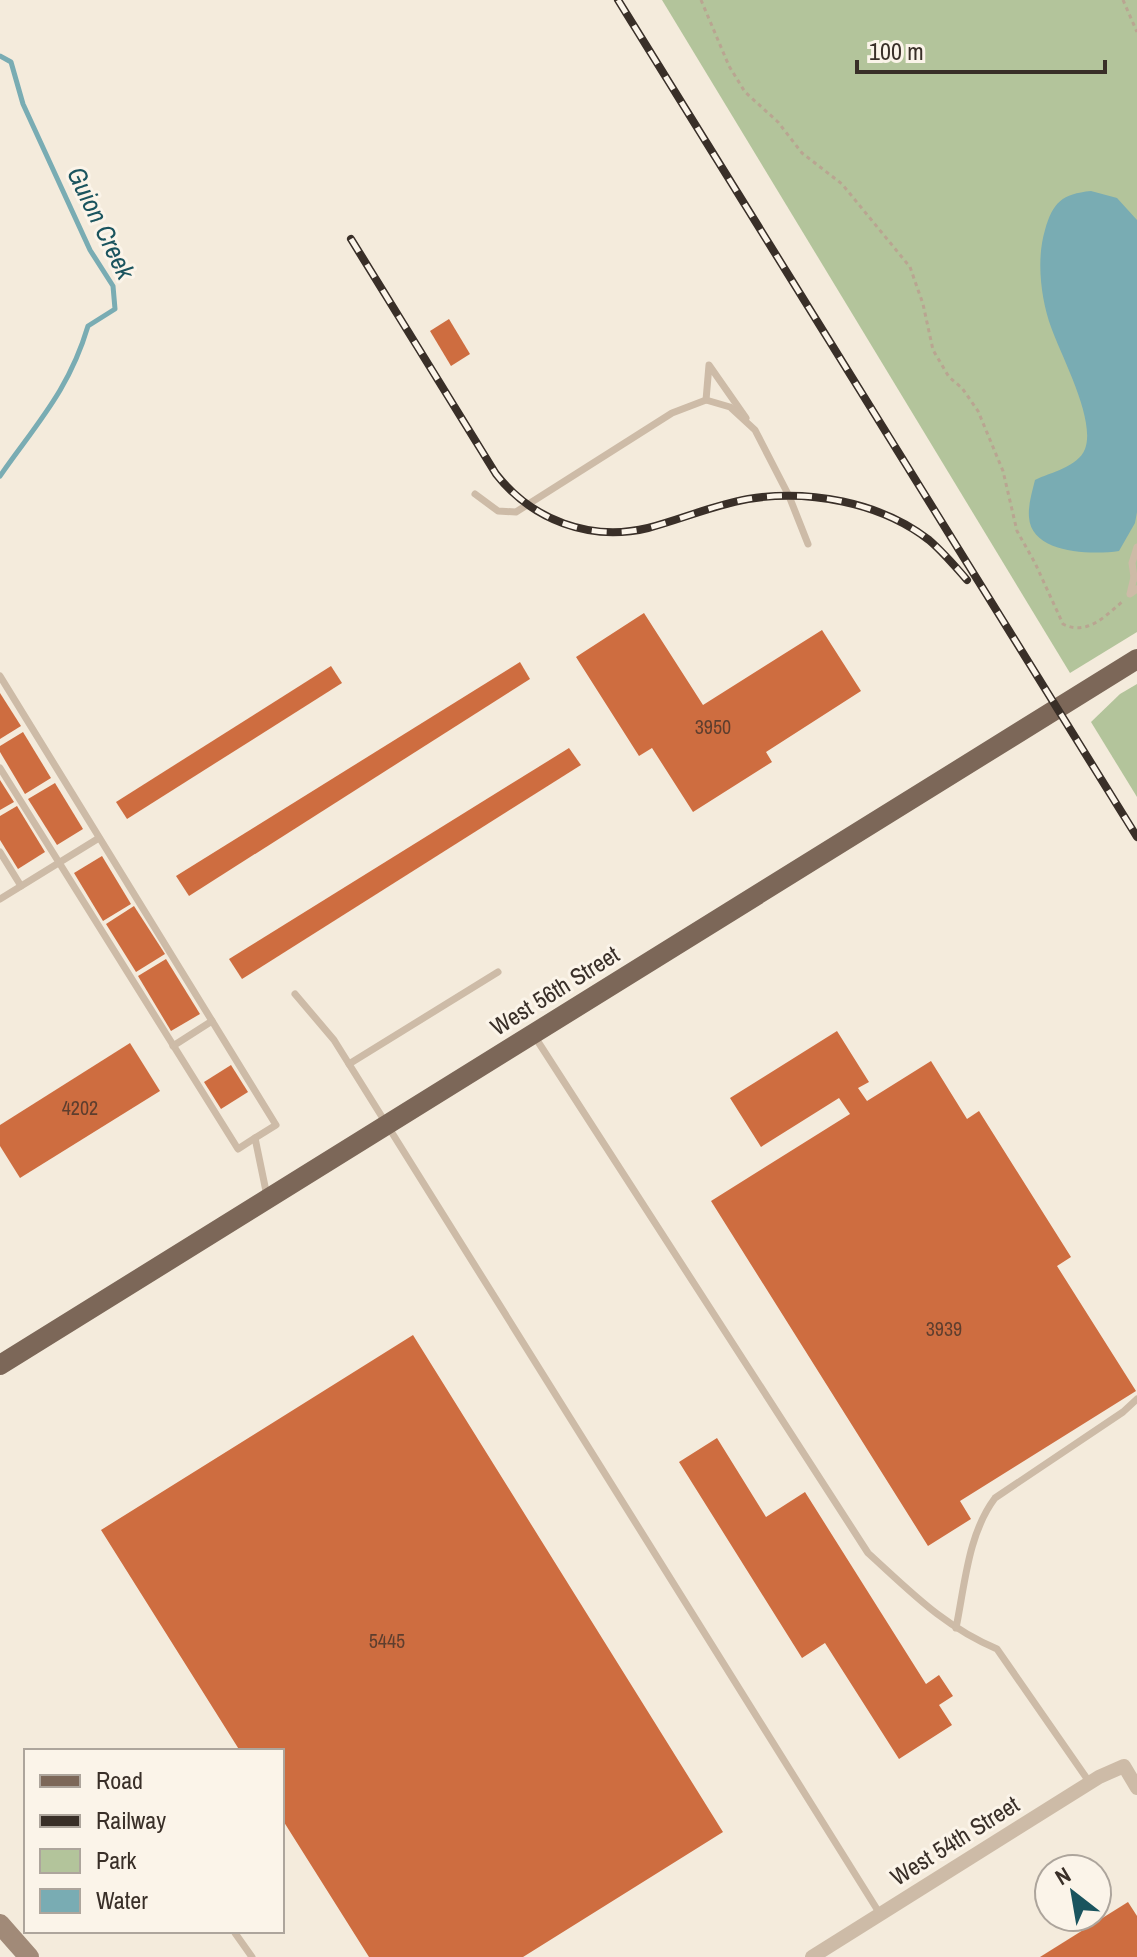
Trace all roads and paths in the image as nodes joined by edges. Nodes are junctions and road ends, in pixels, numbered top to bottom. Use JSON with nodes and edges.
{"nodes":[{"id":1,"x":701,"y":0,"type":"edge"},
{"id":2,"x":1123,"y":0,"type":"edge"},
{"id":3,"x":1137,"y":32,"type":"edge"},
{"id":4,"x":706,"y":400,"type":"junction"},
{"id":5,"x":755,"y":430,"type":"junction"},
{"id":6,"x":475,"y":494,"type":"dead end"},
{"id":7,"x":808,"y":544,"type":"dead end"},
{"id":8,"x":1137,"y":547,"type":"edge"},
{"id":9,"x":1135,"y":577,"type":"edge"},
{"id":10,"x":1134,"y":591,"type":"edge"},
{"id":11,"x":1137,"y":659,"type":"edge"},
{"id":12,"x":0,"y":676,"type":"edge"},
{"id":13,"x":0,"y":768,"type":"edge"},
{"id":14,"x":99,"y":838,"type":"junction"},
{"id":15,"x":0,"y":852,"type":"edge"},
{"id":16,"x":58,"y":863,"type":"junction"},
{"id":17,"x":21,"y":886,"type":"junction"},
{"id":18,"x":0,"y":899,"type":"edge"},
{"id":19,"x":498,"y":972,"type":"dead end"},
{"id":20,"x":295,"y":994,"type":"dead end"},
{"id":21,"x":212,"y":1021,"type":"junction"},
{"id":22,"x":534,"y":1035,"type":"junction"},
{"id":23,"x":173,"y":1046,"type":"junction"},
{"id":24,"x":349,"y":1064,"type":"junction"},
{"id":25,"x":388,"y":1125,"type":"junction"},
{"id":26,"x":255,"y":1138,"type":"junction"},
{"id":27,"x":267,"y":1198,"type":"junction"},
{"id":28,"x":0,"y":1365,"type":"edge"},
{"id":29,"x":1137,"y":1399,"type":"edge"},
{"id":30,"x":956,"y":1628,"type":"junction"},
{"id":31,"x":1090,"y":1783,"type":"junction"},
{"id":32,"x":1137,"y":1788,"type":"edge"},
{"id":33,"x":880,"y":1914,"type":"junction"},
{"id":34,"x":0,"y":1924,"type":"edge"},
{"id":35,"x":235,"y":1933,"type":"edge"},
{"id":36,"x":29,"y":1957,"type":"edge"},
{"id":37,"x":252,"y":1957,"type":"edge"},
{"id":38,"x":812,"y":1957,"type":"edge"}],
"edges":[{"from":1,"to":10,"type":"path"},
{"from":2,"to":3,"type":"path"},
{"from":4,"to":5,"type":"lane"},
{"from":4,"to":5,"type":"lane"},
{"from":4,"to":6,"type":"lane"},
{"from":5,"to":7,"type":"lane"},
{"from":8,"to":9,"type":"lane"},
{"from":9,"to":10,"type":"lane"},
{"from":11,"to":22,"type":"main road","name":"West 56th Street"},
{"from":12,"to":14,"type":"lane"},
{"from":13,"to":16,"type":"lane"},
{"from":14,"to":16,"type":"lane"},
{"from":14,"to":21,"type":"lane"},
{"from":15,"to":17,"type":"lane"},
{"from":16,"to":17,"type":"lane"},
{"from":16,"to":23,"type":"lane"},
{"from":17,"to":18,"type":"lane"},
{"from":19,"to":24,"type":"lane"},
{"from":20,"to":24,"type":"lane"},
{"from":21,"to":23,"type":"lane"},
{"from":21,"to":26,"type":"lane"},
{"from":22,"to":25,"type":"main road","name":"West 56th Street"},
{"from":22,"to":30,"type":"lane"},
{"from":23,"to":26,"type":"lane"},
{"from":24,"to":25,"type":"lane"},
{"from":25,"to":27,"type":"main road","name":"West 56th Street"},
{"from":25,"to":33,"type":"lane"},
{"from":26,"to":27,"type":"lane"},
{"from":27,"to":28,"type":"main road","name":"West 56th Street"},
{"from":29,"to":30,"type":"lane"},
{"from":30,"to":31,"type":"lane"},
{"from":31,"to":32,"type":"street","name":"West 54th Street"},
{"from":31,"to":33,"type":"street","name":"West 54th Street"},
{"from":33,"to":38,"type":"street","name":"West 54th Street"},
{"from":34,"to":36,"type":"street"},
{"from":35,"to":37,"type":"lane"}]}
